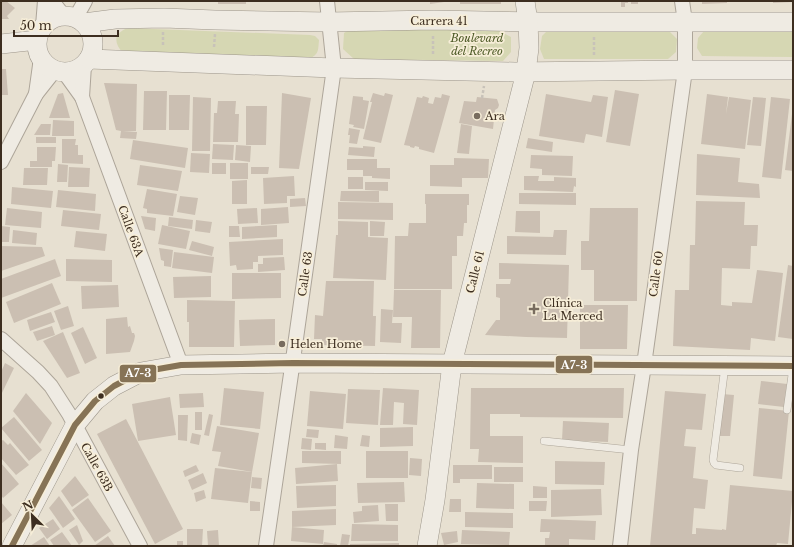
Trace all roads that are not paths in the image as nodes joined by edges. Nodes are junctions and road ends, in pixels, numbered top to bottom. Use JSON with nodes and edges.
{"nodes":[{"id":1,"x":45,"y":1,"type":"edge"},
{"id":2,"x":327,"y":1,"type":"edge"},
{"id":3,"x":525,"y":1,"type":"edge"},
{"id":4,"x":682,"y":1,"type":"edge"},
{"id":5,"x":72,"y":11,"type":"edge"},
{"id":6,"x":329,"y":22,"type":"junction"},
{"id":7,"x":528,"y":22,"type":"junction"},
{"id":8,"x":685,"y":22,"type":"junction"},
{"id":9,"x":793,"y":22,"type":"edge"},
{"id":10,"x":40,"y":33,"type":"junction"},
{"id":11,"x":1,"y":44,"type":"edge"},
{"id":12,"x":41,"y":58,"type":"junction"},
{"id":13,"x":87,"y":62,"type":"junction"},
{"id":14,"x":334,"y":68,"type":"junction"},
{"id":15,"x":685,"y":70,"type":"junction"},
{"id":16,"x":793,"y":70,"type":"edge"},
{"id":17,"x":59,"y":71,"type":"junction"},
{"id":18,"x":526,"y":72,"type":"junction"},
{"id":19,"x":36,"y":94,"type":"junction"},
{"id":20,"x":82,"y":97,"type":"junction"},
{"id":21,"x":1,"y":162,"type":"edge"},
{"id":22,"x":1,"y":339,"type":"edge"},
{"id":23,"x":293,"y":363,"type":"junction"},
{"id":24,"x":452,"y":364,"type":"junction"},
{"id":25,"x":181,"y":365,"type":"junction"},
{"id":26,"x":644,"y":366,"type":"junction"},
{"id":27,"x":725,"y":366,"type":"junction"},
{"id":28,"x":793,"y":367,"type":"edge"},
{"id":29,"x":787,"y":410,"type":"dead end"},
{"id":30,"x":75,"y":425,"type":"junction"},
{"id":31,"x":544,"y":441,"type":"dead end"},
{"id":32,"x":631,"y":450,"type":"junction"},
{"id":33,"x":740,"y":468,"type":"dead end"},
{"id":34,"x":12,"y":546,"type":"edge"},
{"id":35,"x":140,"y":546,"type":"edge"},
{"id":36,"x":266,"y":546,"type":"edge"},
{"id":37,"x":427,"y":546,"type":"edge"},
{"id":38,"x":620,"y":546,"type":"edge"}],
"edges":[{"from":1,"to":10,"type":"street"},
{"from":2,"to":6,"type":"street","name":"Calle 63"},
{"from":3,"to":7,"type":"street","name":"Calle 61"},
{"from":4,"to":8,"type":"street","name":"Calle 60"},
{"from":5,"to":6,"type":"street","name":"Carrera 41"},
{"from":5,"to":10,"type":"street"},
{"from":5,"to":13,"type":"street"},
{"from":6,"to":7,"type":"street","name":"Carrera 41"},
{"from":6,"to":14,"type":"street","name":"Calle 63"},
{"from":7,"to":8,"type":"street","name":"Carrera 41"},
{"from":7,"to":18,"type":"street","name":"Calle 61"},
{"from":8,"to":9,"type":"street","name":"Carrera 41"},
{"from":8,"to":15,"type":"street","name":"Calle 60"},
{"from":10,"to":11,"type":"street"},
{"from":10,"to":12,"type":"street"},
{"from":12,"to":17,"type":"street"},
{"from":12,"to":19,"type":"street"},
{"from":13,"to":14,"type":"street"},
{"from":13,"to":17,"type":"street"},
{"from":13,"to":20,"type":"street","name":"Calle 63A"},
{"from":14,"to":18,"type":"street"},
{"from":14,"to":23,"type":"street","name":"Calle 63"},
{"from":15,"to":16,"type":"street"},
{"from":15,"to":18,"type":"street"},
{"from":15,"to":26,"type":"street","name":"Calle 60"},
{"from":17,"to":19,"type":"street"},
{"from":17,"to":20,"type":"street","name":"Calle 63A"},
{"from":18,"to":24,"type":"street","name":"Calle 61"},
{"from":19,"to":21,"type":"street"},
{"from":20,"to":25,"type":"street","name":"Calle 63A"},
{"from":22,"to":30,"type":"street","name":"Calle 63B"},
{"from":23,"to":24,"type":"street"},
{"from":23,"to":25,"type":"street"},
{"from":23,"to":36,"type":"street","name":"Calle 63"},
{"from":24,"to":26,"type":"street"},
{"from":24,"to":37,"type":"street","name":"Calle 61"},
{"from":25,"to":30,"type":"street"},
{"from":26,"to":27,"type":"street"},
{"from":26,"to":32,"type":"street","name":"Calle 60"},
{"from":27,"to":28,"type":"street"},
{"from":27,"to":33,"type":"lane"},
{"from":28,"to":29,"type":"lane"},
{"from":30,"to":34,"type":"street"},
{"from":30,"to":35,"type":"street","name":"Calle 63B"},
{"from":31,"to":32,"type":"lane"},
{"from":32,"to":38,"type":"street","name":"Calle 60"}]}
